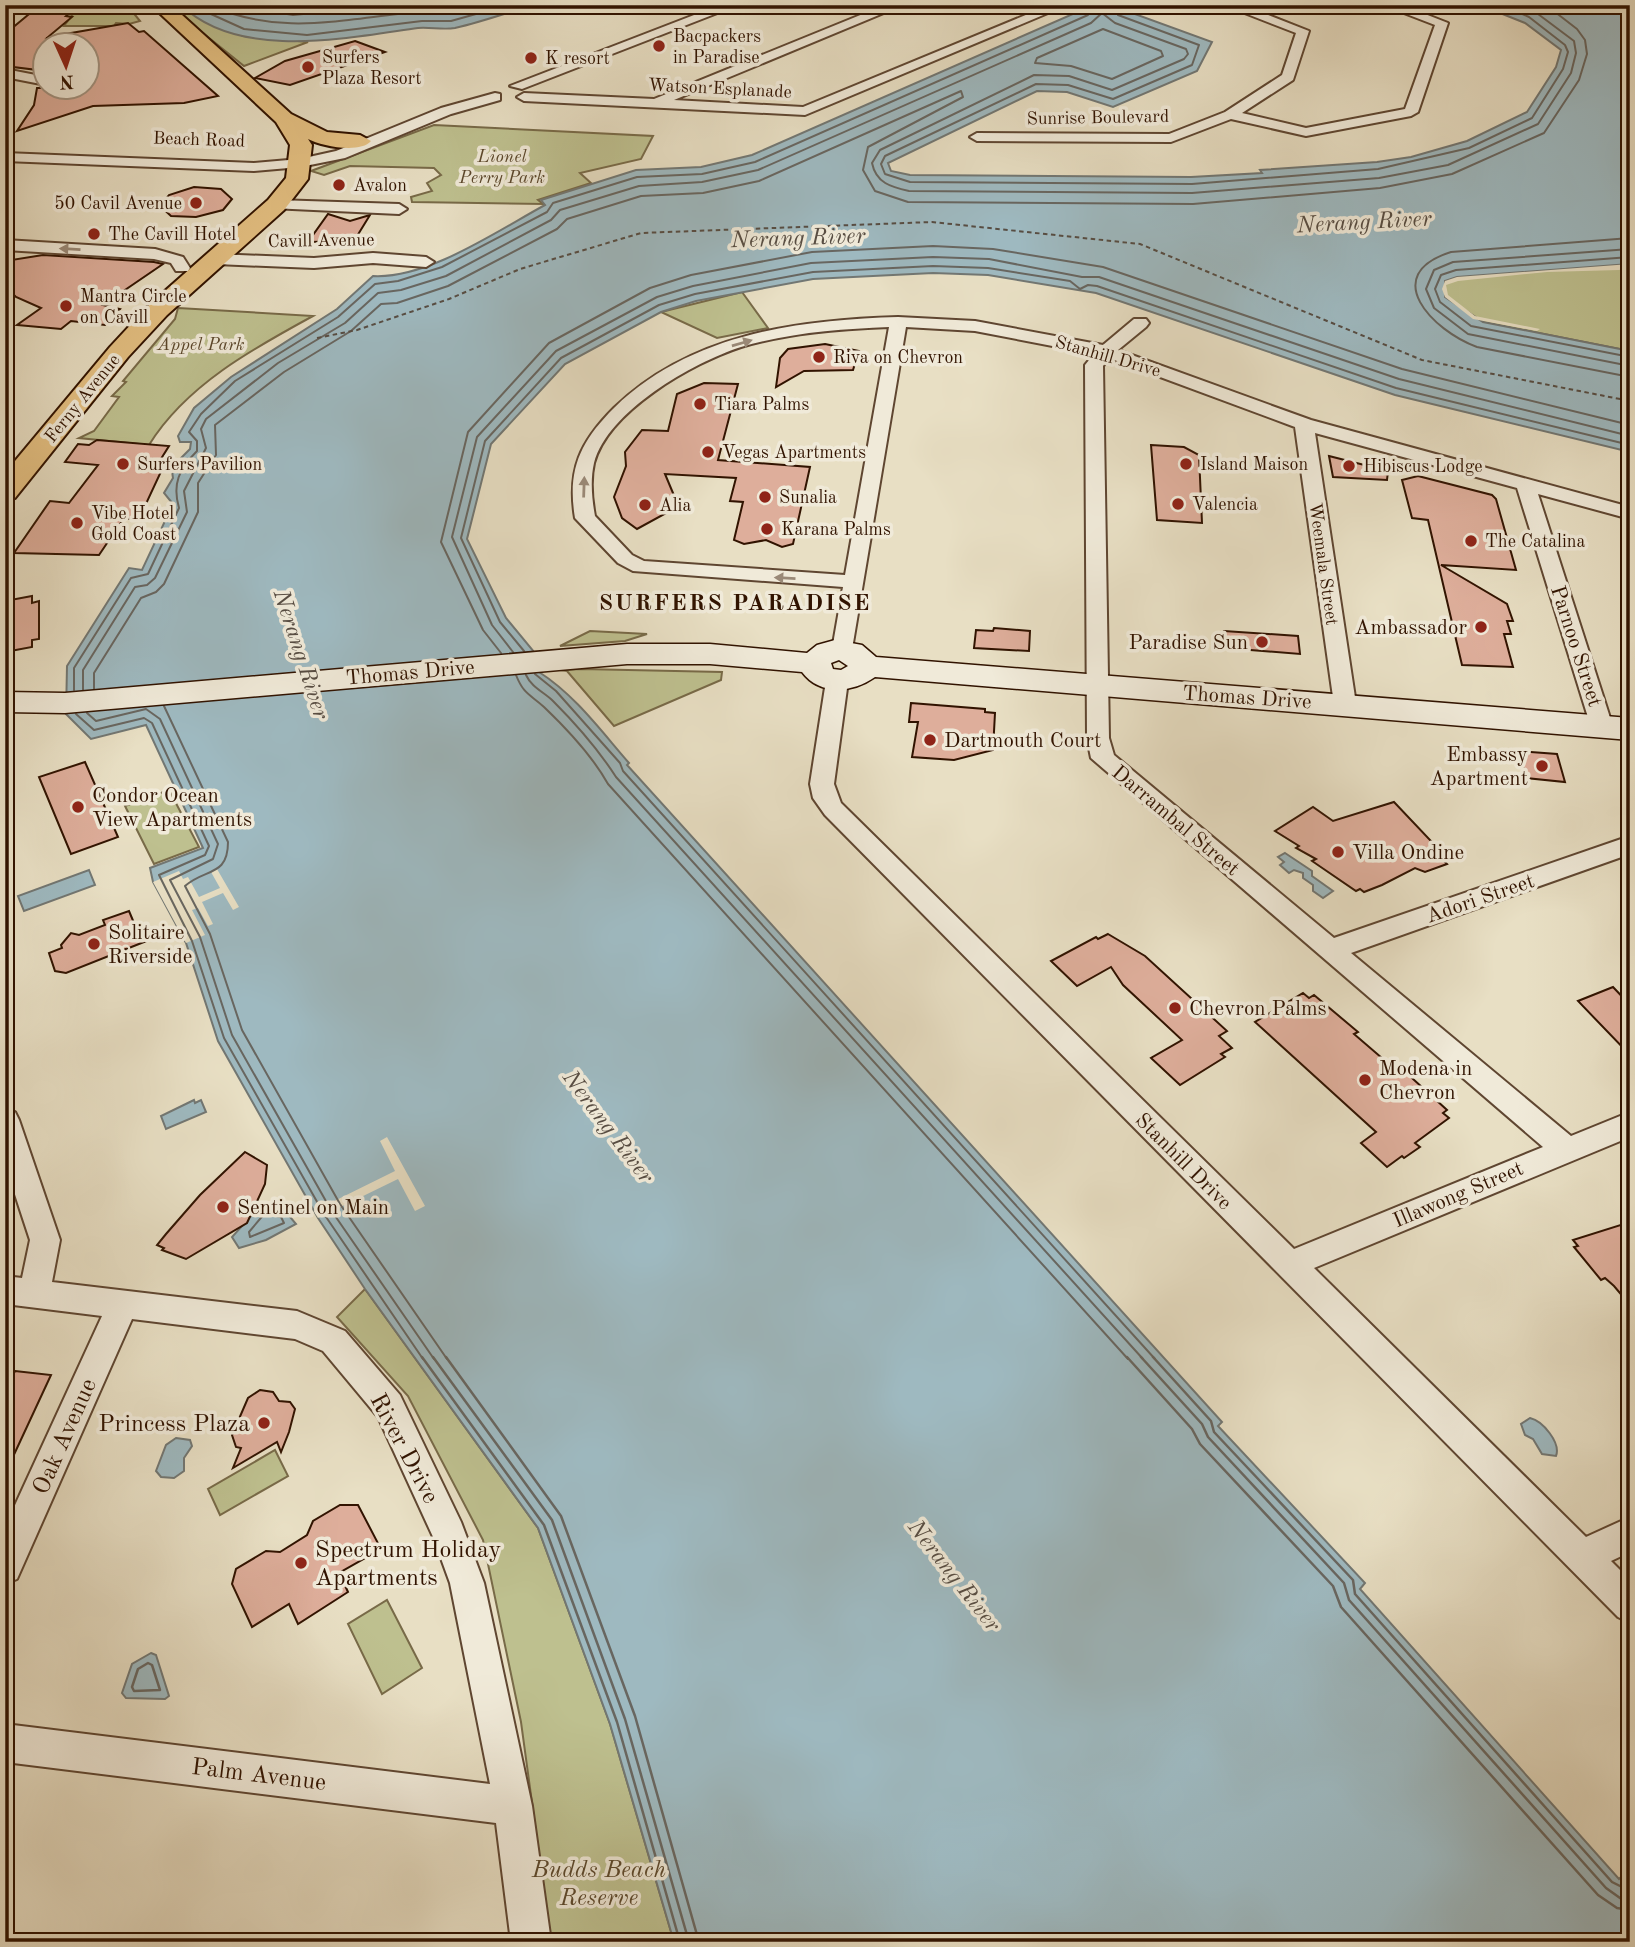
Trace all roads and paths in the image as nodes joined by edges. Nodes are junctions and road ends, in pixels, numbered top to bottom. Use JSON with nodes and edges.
{"nodes":[{"id":1,"x":11,"y":5,"type":"edge"},
{"id":2,"x":732,"y":5,"type":"edge"},
{"id":3,"x":897,"y":5,"type":"edge"},
{"id":4,"x":1061,"y":5,"type":"edge"},
{"id":5,"x":1230,"y":5,"type":"edge"},
{"id":6,"x":1389,"y":5,"type":"edge"},
{"id":7,"x":151,"y":8,"type":"edge"},
{"id":8,"x":5,"y":12,"type":"edge"},
{"id":9,"x":5,"y":73,"type":"edge"},
{"id":10,"x":32,"y":79,"type":"edge"},
{"id":11,"x":521,"y":92,"type":"junction"},
{"id":12,"x":652,"y":104,"type":"junction"},
{"id":13,"x":1230,"y":115,"type":"junction"},
{"id":14,"x":284,"y":118,"type":"junction"},
{"id":15,"x":397,"y":131,"type":"junction"},
{"id":16,"x":977,"y":137,"type":"dead end"},
{"id":17,"x":360,"y":141,"type":"junction"},
{"id":18,"x":5,"y":157,"type":"edge"},
{"id":19,"x":288,"y":161,"type":"junction"},
{"id":20,"x":276,"y":205,"type":"junction"},
{"id":21,"x":399,"y":209,"type":"dead end"},
{"id":22,"x":5,"y":245,"type":"edge"},
{"id":23,"x":216,"y":259,"type":"junction"},
{"id":24,"x":426,"y":262,"type":"dead end"},
{"id":25,"x":182,"y":268,"type":"junction"},
{"id":26,"x":898,"y":322,"type":"junction"},
{"id":27,"x":1140,"y":323,"type":"dead end"},
{"id":28,"x":1105,"y":351,"type":"junction"},
{"id":29,"x":1304,"y":424,"type":"junction"},
{"id":30,"x":11,"y":471,"type":"edge"},
{"id":31,"x":1526,"y":486,"type":"junction"},
{"id":32,"x":5,"y":492,"type":"edge"},
{"id":33,"x":1630,"y":513,"type":"edge"},
{"id":34,"x":854,"y":582,"type":"junction"},
{"id":35,"x":840,"y":665,"type":"junction"},
{"id":36,"x":1098,"y":687,"type":"junction"},
{"id":37,"x":5,"y":702,"type":"edge"},
{"id":38,"x":1345,"y":704,"type":"junction"},
{"id":39,"x":1616,"y":728,"type":"edge"},
{"id":40,"x":1630,"y":845,"type":"edge"},
{"id":41,"x":1329,"y":950,"type":"junction"},
{"id":42,"x":5,"y":1120,"type":"edge"},
{"id":43,"x":1630,"y":1124,"type":"edge"},
{"id":44,"x":1566,"y":1149,"type":"junction"},
{"id":45,"x":1288,"y":1265,"type":"junction"},
{"id":46,"x":20,"y":1291,"type":"edge"},
{"id":47,"x":123,"y":1304,"type":"junction"},
{"id":48,"x":1630,"y":1534,"type":"edge"},
{"id":49,"x":1582,"y":1557,"type":"junction"},
{"id":50,"x":5,"y":1567,"type":"edge"},
{"id":51,"x":1630,"y":1605,"type":"edge"},
{"id":52,"x":5,"y":1743,"type":"edge"},
{"id":53,"x":513,"y":1806,"type":"junction"},
{"id":54,"x":531,"y":1942,"type":"edge"}],
"edges":[{"from":1,"to":8,"type":"street"},
{"from":2,"to":11,"type":"street"},
{"from":3,"to":12,"type":"street"},
{"from":4,"to":12,"type":"street","name":"Watson Esplanade"},
{"from":5,"to":13,"type":"street","name":"Sunrise Boulevard"},
{"from":6,"to":13,"type":"street"},
{"from":7,"to":14,"type":"highway"},
{"from":7,"to":19,"type":"highway"},
{"from":9,"to":10,"type":"street"},
{"from":11,"to":12,"type":"street","name":"Watson Esplanade"},
{"from":11,"to":15,"type":"street","name":"Watson Esplanade"},
{"from":13,"to":16,"type":"street","name":"Sunrise Boulevard"},
{"from":14,"to":17,"type":"highway"},
{"from":14,"to":19,"type":"highway"},
{"from":15,"to":17,"type":"street"},
{"from":15,"to":19,"type":"street","name":"Beach Road"},
{"from":17,"to":19,"type":"street"},
{"from":18,"to":19,"type":"street","name":"Beach Road"},
{"from":19,"to":20,"type":"highway","name":"Ferny Avenue"},
{"from":19,"to":25,"type":"highway","name":"Ferny Avenue"},
{"from":20,"to":21,"type":"street"},
{"from":20,"to":23,"type":"highway","name":"Ferny Avenue"},
{"from":25,"to":22,"type":"street","one_way":true},
{"from":23,"to":24,"type":"street","name":"Cavill Avenue"},
{"from":23,"to":30,"type":"highway","name":"Ferny Avenue"},
{"from":25,"to":30,"type":"highway","name":"Ferny Avenue"},
{"from":26,"to":28,"type":"street","name":"Stanhill Drive"},
{"from":26,"to":34,"type":"street","name":"Stanhill Drive"},
{"from":34,"to":26,"type":"street","one_way":true},
{"from":27,"to":28,"type":"street"},
{"from":28,"to":29,"type":"street","name":"Stanhill Drive"},
{"from":28,"to":36,"type":"street","name":"Darrambal Street"},
{"from":29,"to":31,"type":"street","name":"Stanhill Drive"},
{"from":29,"to":38,"type":"street","name":"Weemala Street"},
{"from":30,"to":32,"type":"highway","name":"Ferny Avenue"},
{"from":31,"to":33,"type":"street","name":"Stanhill Drive"},
{"from":31,"to":39,"type":"street","name":"Parnoo Street"},
{"from":34,"to":35,"type":"street","name":"Stanhill Drive"},
{"from":35,"to":36,"type":"main road","name":"Thomas Drive"},
{"from":35,"to":37,"type":"main road","name":"Thomas Drive"},
{"from":35,"to":45,"type":"street","name":"Stanhill Drive"},
{"from":36,"to":38,"type":"main road","name":"Thomas Drive"},
{"from":36,"to":41,"type":"street","name":"Darrambal Street"},
{"from":38,"to":39,"type":"main road","name":"Thomas Drive"},
{"from":40,"to":41,"type":"street","name":"Adori Street"},
{"from":41,"to":44,"type":"street","name":"Darrambal Street"},
{"from":42,"to":46,"type":"street"},
{"from":43,"to":44,"type":"street","name":"Illawong Street"},
{"from":44,"to":45,"type":"street","name":"Illawong Street"},
{"from":45,"to":49,"type":"street","name":"Stanhill Drive"},
{"from":46,"to":47,"type":"street"},
{"from":47,"to":50,"type":"street","name":"Oak Avenue"},
{"from":47,"to":53,"type":"street","name":"River Drive"},
{"from":48,"to":49,"type":"street"},
{"from":49,"to":51,"type":"street","name":"Stanhill Drive"},
{"from":52,"to":53,"type":"street","name":"Palm Avenue"},
{"from":53,"to":54,"type":"street","name":"River Drive"}]}
